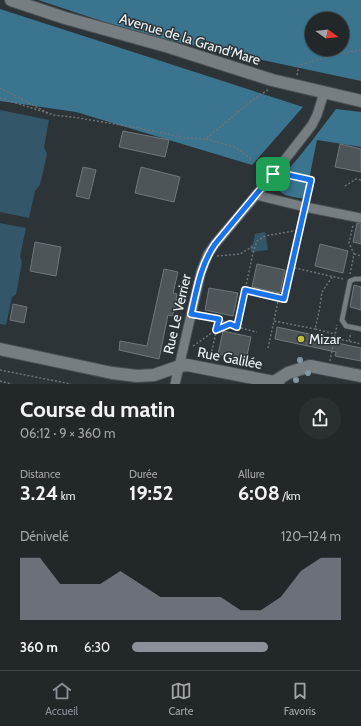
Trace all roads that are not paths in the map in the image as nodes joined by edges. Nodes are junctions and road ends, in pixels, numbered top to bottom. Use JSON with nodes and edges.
{"nodes":[{"id":1,"x":11,"y":0,"type":"edge"},
{"id":2,"x":324,"y":93,"type":"junction"},
{"id":3,"x":361,"y":101,"type":"edge"},
{"id":4,"x":256,"y":195,"type":"junction"},
{"id":5,"x":361,"y":218,"type":"edge"},
{"id":6,"x":361,"y":279,"type":"edge"},
{"id":7,"x":361,"y":329,"type":"edge"},
{"id":8,"x":0,"y":349,"type":"edge"},
{"id":9,"x":180,"y":366,"type":"junction"},
{"id":10,"x":361,"y":376,"type":"edge"},
{"id":11,"x":276,"y":383,"type":"edge"},
{"id":12,"x":175,"y":384,"type":"edge"}],
"edges":[{"from":1,"to":2,"type":"street","name":"Avenue de la Grand'Mare"},
{"from":2,"to":3,"type":"street","name":"Avenue de la Grand'Mare"},
{"from":2,"to":4,"type":"street","name":"Rue Le Verrier"},
{"from":4,"to":5,"type":"street"},
{"from":4,"to":9,"type":"street","name":"Rue Le Verrier"},
{"from":6,"to":7,"type":"lane"},
{"from":8,"to":9,"type":"street"},
{"from":9,"to":11,"type":"street","name":"Rue Galilée"},
{"from":9,"to":12,"type":"street","name":"Rue Le Verrier"},
{"from":10,"to":11,"type":"street","name":"Rue Galilée"}]}
